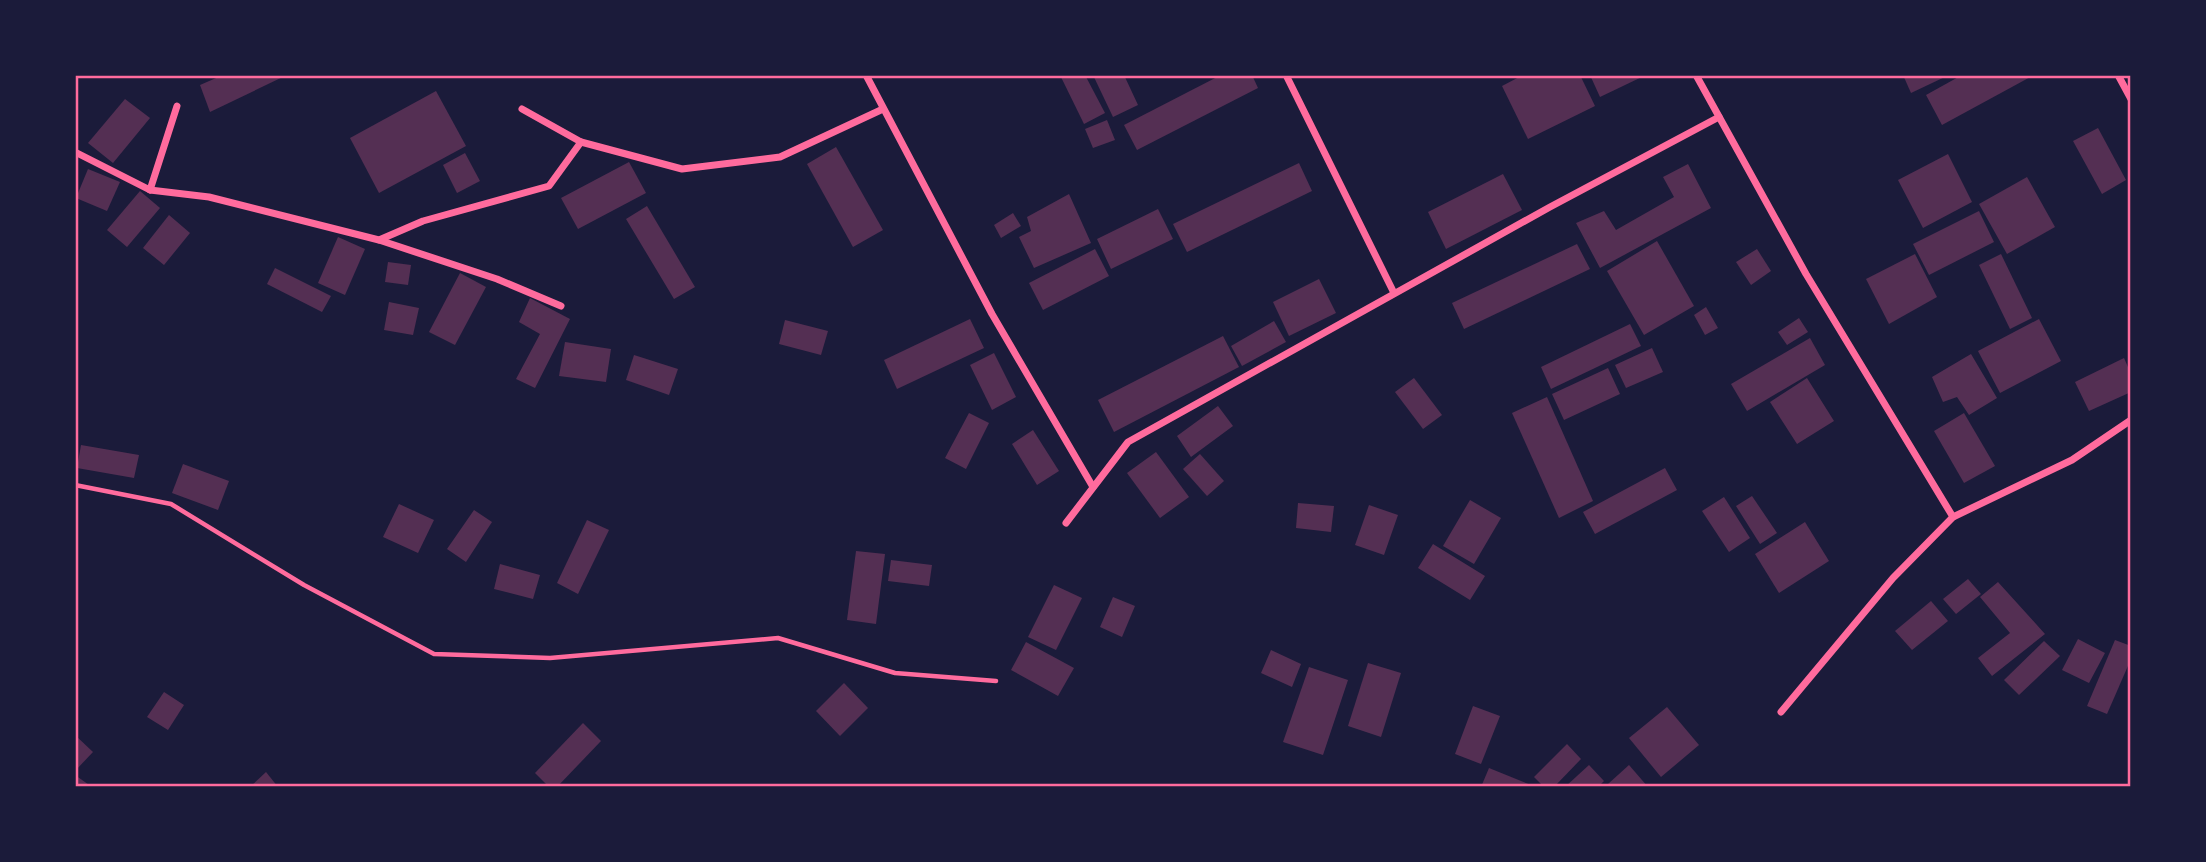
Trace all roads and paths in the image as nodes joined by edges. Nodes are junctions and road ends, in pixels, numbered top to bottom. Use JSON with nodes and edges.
{"nodes":[{"id":1,"x":866,"y":75,"type":"edge"},
{"id":2,"x":1286,"y":75,"type":"edge"},
{"id":3,"x":1696,"y":75,"type":"edge"},
{"id":4,"x":2118,"y":75,"type":"edge"},
{"id":5,"x":2131,"y":99,"type":"edge"},
{"id":6,"x":177,"y":106,"type":"dead end"},
{"id":7,"x":883,"y":108,"type":"junction"},
{"id":8,"x":522,"y":109,"type":"dead end"},
{"id":9,"x":1719,"y":117,"type":"junction"},
{"id":10,"x":580,"y":142,"type":"junction"},
{"id":11,"x":75,"y":152,"type":"edge"},
{"id":12,"x":150,"y":190,"type":"junction"},
{"id":13,"x":379,"y":240,"type":"junction"},
{"id":14,"x":1394,"y":293,"type":"junction"},
{"id":15,"x":561,"y":306,"type":"dead end"},
{"id":16,"x":2131,"y":420,"type":"edge"},
{"id":17,"x":75,"y":485,"type":"edge"},
{"id":18,"x":1093,"y":487,"type":"junction"},
{"id":19,"x":1952,"y":517,"type":"junction"},
{"id":20,"x":1066,"y":523,"type":"dead end"},
{"id":21,"x":996,"y":681,"type":"dead end"},
{"id":22,"x":1781,"y":712,"type":"dead end"}],
"edges":[{"from":1,"to":7,"type":"street"},
{"from":2,"to":14,"type":"street"},
{"from":3,"to":9,"type":"street"},
{"from":4,"to":5,"type":"street"},
{"from":6,"to":12,"type":"street"},
{"from":7,"to":10,"type":"street"},
{"from":7,"to":18,"type":"street"},
{"from":8,"to":10,"type":"street"},
{"from":9,"to":14,"type":"street"},
{"from":9,"to":19,"type":"street"},
{"from":10,"to":13,"type":"street"},
{"from":11,"to":12,"type":"street"},
{"from":12,"to":13,"type":"street"},
{"from":13,"to":15,"type":"street"},
{"from":14,"to":18,"type":"street"},
{"from":16,"to":19,"type":"street"},
{"from":17,"to":21,"type":"path"},
{"from":18,"to":20,"type":"street"},
{"from":19,"to":22,"type":"street"}]}
